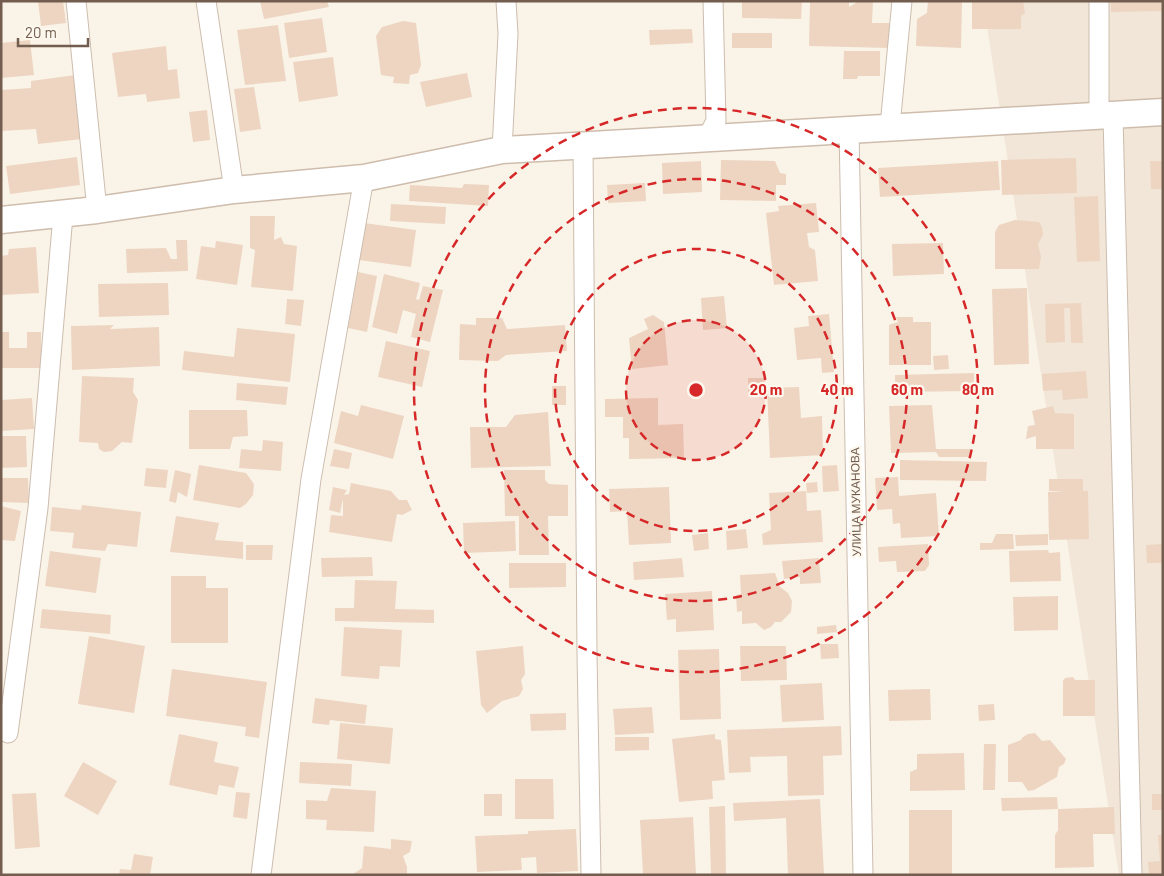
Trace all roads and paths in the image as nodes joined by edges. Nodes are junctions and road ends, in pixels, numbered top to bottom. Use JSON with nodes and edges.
{"nodes":[{"id":1,"x":76,"y":1,"type":"edge"},
{"id":2,"x":206,"y":1,"type":"edge"},
{"id":3,"x":506,"y":1,"type":"edge"},
{"id":4,"x":714,"y":1,"type":"edge"},
{"id":5,"x":902,"y":1,"type":"edge"},
{"id":6,"x":1099,"y":1,"type":"edge"},
{"id":7,"x":1163,"y":112,"type":"edge"},
{"id":8,"x":1106,"y":115,"type":"junction"},
{"id":9,"x":890,"y":126,"type":"junction"},
{"id":10,"x":849,"y":129,"type":"junction"},
{"id":11,"x":707,"y":138,"type":"junction"},
{"id":12,"x":583,"y":146,"type":"junction"},
{"id":13,"x":502,"y":150,"type":"junction"},
{"id":14,"x":364,"y":178,"type":"junction"},
{"id":15,"x":234,"y":190,"type":"junction"},
{"id":16,"x":97,"y":210,"type":"junction"},
{"id":17,"x":63,"y":215,"type":"junction"},
{"id":18,"x":1,"y":220,"type":"edge"},
{"id":19,"x":8,"y":733,"type":"dead end"},
{"id":20,"x":260,"y":875,"type":"edge"},
{"id":21,"x":591,"y":875,"type":"edge"},
{"id":22,"x":863,"y":875,"type":"edge"},
{"id":23,"x":1132,"y":875,"type":"edge"}],
"edges":[{"from":1,"to":16,"type":"street"},
{"from":2,"to":15,"type":"street"},
{"from":3,"to":13,"type":"street"},
{"from":4,"to":11,"type":"street"},
{"from":5,"to":9,"type":"street"},
{"from":6,"to":8,"type":"street"},
{"from":7,"to":8,"type":"street"},
{"from":8,"to":9,"type":"street"},
{"from":8,"to":23,"type":"street"},
{"from":9,"to":10,"type":"street"},
{"from":10,"to":11,"type":"street"},
{"from":10,"to":22,"type":"street","name":"УЛИЦА МУКАНОВА"},
{"from":11,"to":12,"type":"street"},
{"from":12,"to":13,"type":"street"},
{"from":12,"to":21,"type":"street"},
{"from":13,"to":14,"type":"street"},
{"from":14,"to":15,"type":"street"},
{"from":14,"to":20,"type":"street"},
{"from":15,"to":16,"type":"street"},
{"from":16,"to":17,"type":"street"},
{"from":17,"to":18,"type":"street"},
{"from":17,"to":19,"type":"street"}]}
